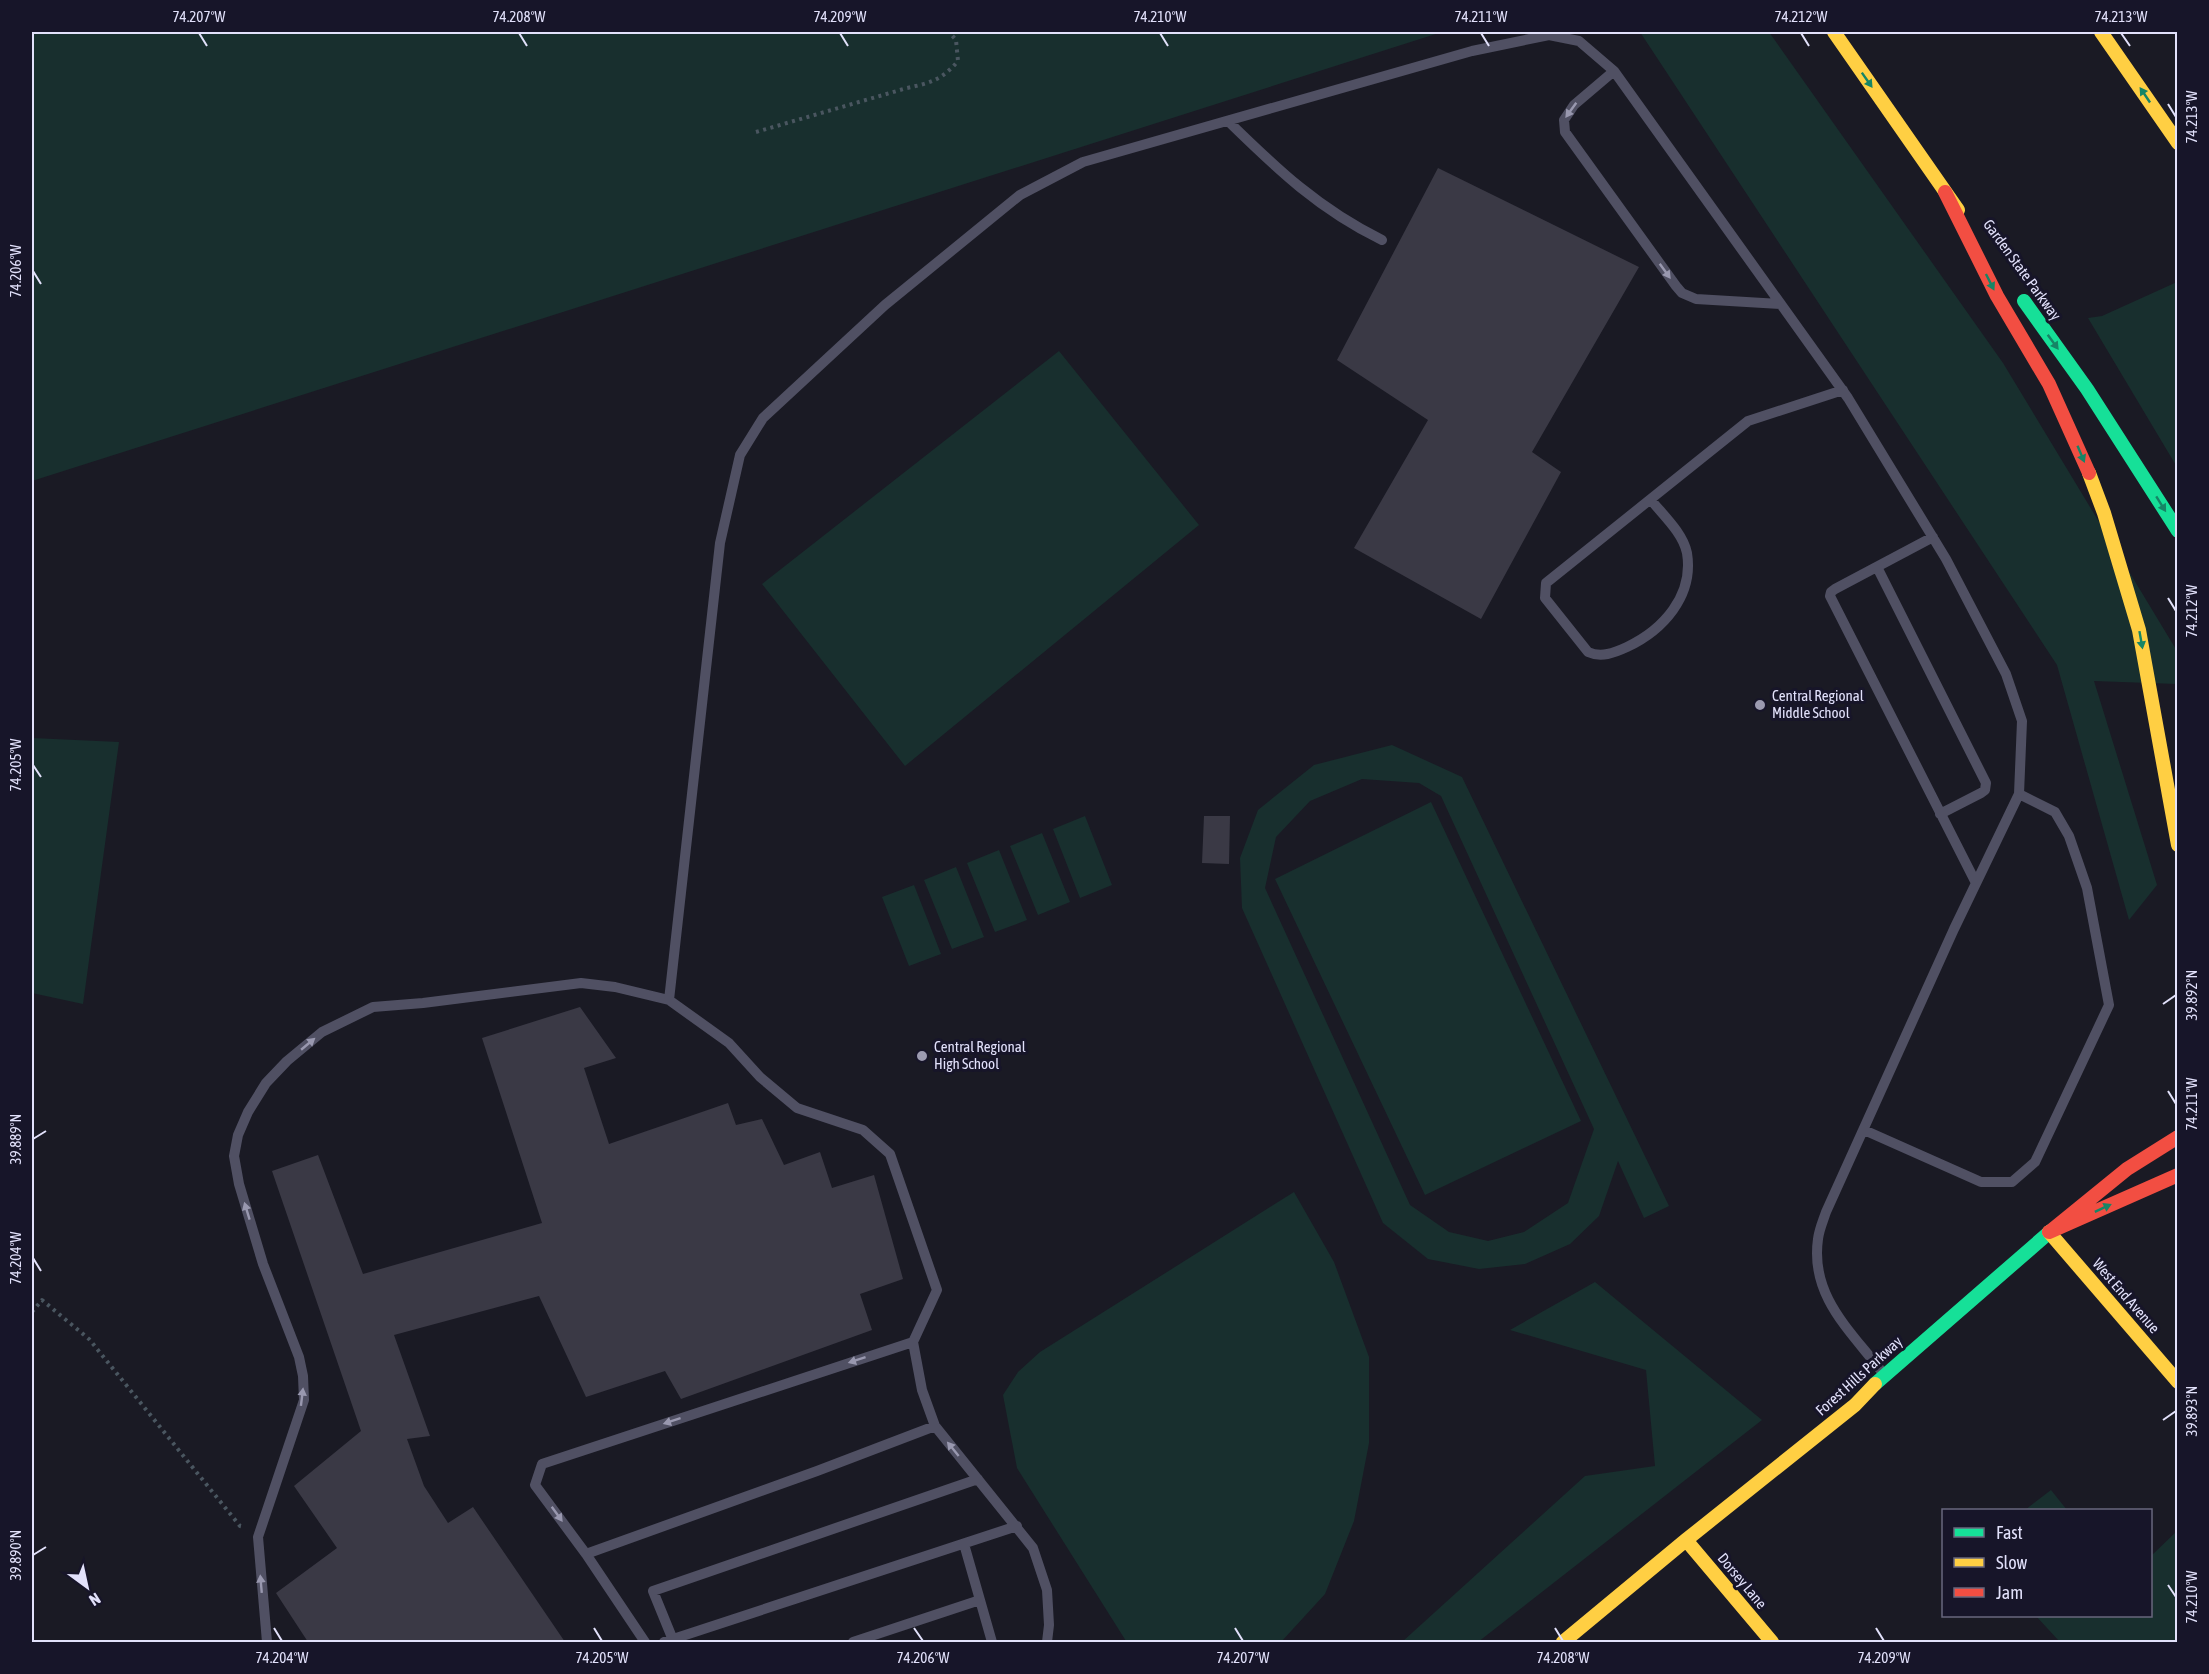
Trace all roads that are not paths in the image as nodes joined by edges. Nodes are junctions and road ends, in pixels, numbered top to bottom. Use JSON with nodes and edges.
{"nodes":[{"id":1,"x":1834,"y":32,"type":"edge"},
{"id":2,"x":2101,"y":32,"type":"edge"},
{"id":3,"x":1614,"y":71,"type":"junction"},
{"id":4,"x":1228,"y":121,"type":"junction"},
{"id":5,"x":2178,"y":143,"type":"edge"},
{"id":6,"x":1945,"y":192,"type":"junction"},
{"id":7,"x":1382,"y":240,"type":"dead end"},
{"id":8,"x":1992,"y":258,"type":"dead end"},
{"id":9,"x":2013,"y":286,"type":"dead end"},
{"id":10,"x":1781,"y":304,"type":"junction"},
{"id":11,"x":1843,"y":390,"type":"junction"},
{"id":12,"x":1652,"y":500,"type":"junction"},
{"id":13,"x":2178,"y":531,"type":"edge"},
{"id":14,"x":1933,"y":537,"type":"junction"},
{"id":15,"x":1877,"y":567,"type":"junction"},
{"id":16,"x":2019,"y":794,"type":"junction"},
{"id":17,"x":1940,"y":814,"type":"junction"},
{"id":18,"x":2178,"y":845,"type":"edge"},
{"id":19,"x":1976,"y":883,"type":"junction"},
{"id":20,"x":669,"y":1000,"type":"junction"},
{"id":21,"x":1864,"y":1130,"type":"junction"},
{"id":22,"x":2178,"y":1137,"type":"edge"},
{"id":23,"x":2178,"y":1175,"type":"edge"},
{"id":24,"x":2049,"y":1232,"type":"junction"},
{"id":25,"x":913,"y":1342,"type":"junction"},
{"id":26,"x":1884,"y":1374,"type":"junction"},
{"id":27,"x":2178,"y":1382,"type":"edge"},
{"id":28,"x":934,"y":1426,"type":"junction"},
{"id":29,"x":978,"y":1479,"type":"junction"},
{"id":30,"x":1017,"y":1526,"type":"junction"},
{"id":31,"x":1686,"y":1540,"type":"junction"},
{"id":32,"x":964,"y":1544,"type":"junction"},
{"id":33,"x":586,"y":1554,"type":"junction"},
{"id":34,"x":980,"y":1600,"type":"junction"},
{"id":35,"x":668,"y":1641,"type":"edge"},
{"id":36,"x":267,"y":1642,"type":"edge"},
{"id":37,"x":645,"y":1642,"type":"edge"},
{"id":38,"x":853,"y":1642,"type":"edge"},
{"id":39,"x":992,"y":1642,"type":"edge"},
{"id":40,"x":1047,"y":1642,"type":"edge"},
{"id":41,"x":1563,"y":1642,"type":"edge"},
{"id":42,"x":1772,"y":1642,"type":"edge"}],
"edges":[{"from":1,"to":6,"type":"main road","name":"Garden State Parkway","one_way":true},
{"from":5,"to":2,"type":"main road","one_way":true},
{"from":3,"to":4,"type":"lane"},
{"from":3,"to":10,"type":"lane"},
{"from":3,"to":10,"type":"lane","one_way":true},
{"from":4,"to":7,"type":"lane"},
{"from":4,"to":20,"type":"lane"},
{"from":6,"to":8,"type":"main road","name":"Garden State Parkway"},
{"from":6,"to":18,"type":"main road","one_way":true},
{"from":9,"to":13,"type":"main road","name":"Garden State Parkway","one_way":true},
{"from":10,"to":11,"type":"lane"},
{"from":11,"to":12,"type":"lane"},
{"from":11,"to":14,"type":"lane"},
{"from":12,"to":12,"type":"lane"},
{"from":14,"to":15,"type":"lane"},
{"from":14,"to":16,"type":"lane"},
{"from":15,"to":17,"type":"lane"},
{"from":15,"to":17,"type":"lane"},
{"from":16,"to":19,"type":"lane"},
{"from":16,"to":21,"type":"lane"},
{"from":17,"to":19,"type":"lane"},
{"from":19,"to":21,"type":"lane"},
{"from":20,"to":25,"type":"lane"},
{"from":36,"to":20,"type":"lane","one_way":true},
{"from":21,"to":26,"type":"lane"},
{"from":22,"to":24,"type":"main road","name":"Forest Hills Parkway"},
{"from":24,"to":23,"type":"main road","one_way":true},
{"from":24,"to":26,"type":"main road","name":"Forest Hills Parkway"},
{"from":24,"to":27,"type":"main road","name":"West End Avenue"},
{"from":25,"to":28,"type":"lane"},
{"from":25,"to":33,"type":"lane","one_way":true},
{"from":26,"to":31,"type":"main road","name":"Forest Hills Parkway"},
{"from":29,"to":28,"type":"lane","one_way":true},
{"from":28,"to":33,"type":"lane"},
{"from":29,"to":30,"type":"lane"},
{"from":29,"to":35,"type":"lane"},
{"from":30,"to":32,"type":"lane"},
{"from":30,"to":40,"type":"lane"},
{"from":31,"to":41,"type":"main road","name":"Forest Hills Parkway"},
{"from":31,"to":42,"type":"main road","name":"Dorsey Lane"},
{"from":32,"to":34,"type":"lane"},
{"from":32,"to":35,"type":"lane"},
{"from":33,"to":37,"type":"lane"},
{"from":34,"to":38,"type":"lane"},
{"from":34,"to":39,"type":"lane"}]}
